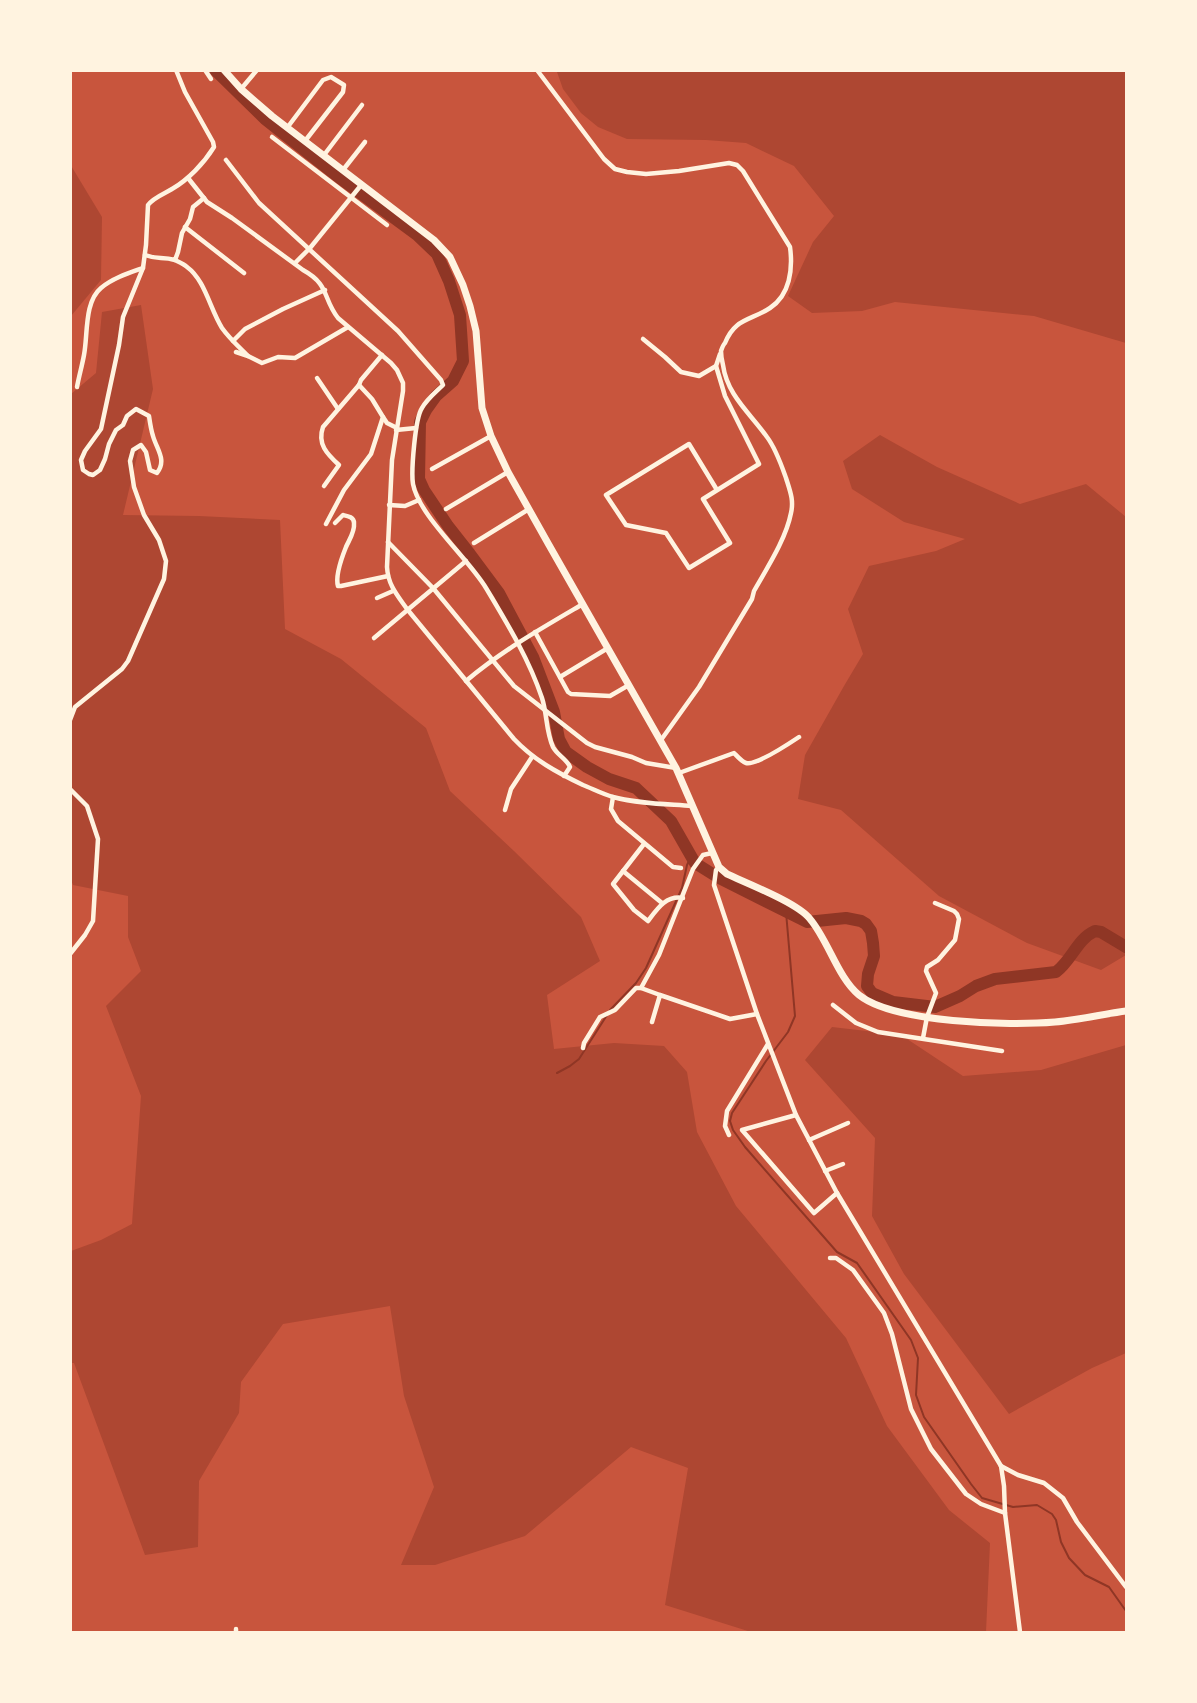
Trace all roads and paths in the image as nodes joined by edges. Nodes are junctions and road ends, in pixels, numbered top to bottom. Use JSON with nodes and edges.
{"nodes":[{"id":1,"x":176,"y":70,"type":"edge"},
{"id":2,"x":205,"y":70,"type":"edge"},
{"id":3,"x":225,"y":70,"type":"edge"},
{"id":4,"x":257,"y":70,"type":"edge"},
{"id":5,"x":537,"y":70,"type":"edge"},
{"id":6,"x":211,"y":79,"type":"dead end"},
{"id":7,"x":241,"y":89,"type":"junction"},
{"id":8,"x":362,"y":105,"type":"dead end"},
{"id":9,"x":287,"y":128,"type":"junction"},
{"id":10,"x":272,"y":136,"type":"dead end"},
{"id":11,"x":305,"y":141,"type":"junction"},
{"id":12,"x":365,"y":142,"type":"dead end"},
{"id":13,"x":324,"y":155,"type":"junction"},
{"id":14,"x":226,"y":160,"type":"dead end"},
{"id":15,"x":343,"y":170,"type":"junction"},
{"id":16,"x":191,"y":181,"type":"junction"},
{"id":17,"x":360,"y":186,"type":"junction"},
{"id":18,"x":352,"y":197,"type":"junction"},
{"id":19,"x":204,"y":198,"type":"junction"},
{"id":20,"x":387,"y":225,"type":"dead end"},
{"id":21,"x":185,"y":227,"type":"junction"},
{"id":22,"x":310,"y":248,"type":"junction"},
{"id":23,"x":147,"y":255,"type":"junction"},
{"id":24,"x":175,"y":260,"type":"junction"},
{"id":25,"x":295,"y":263,"type":"junction"},
{"id":26,"x":143,"y":268,"type":"junction"},
{"id":27,"x":244,"y":273,"type":"dead end"},
{"id":28,"x":325,"y":290,"type":"junction"},
{"id":29,"x":348,"y":327,"type":"junction"},
{"id":30,"x":643,"y":339,"type":"dead end"},
{"id":31,"x":233,"y":341,"type":"junction"},
{"id":32,"x":721,"y":351,"type":"junction"},
{"id":33,"x":236,"y":352,"type":"dead end"},
{"id":34,"x":382,"y":355,"type":"junction"},
{"id":35,"x":248,"y":356,"type":"junction"},
{"id":36,"x":716,"y":366,"type":"junction"},
{"id":37,"x":317,"y":378,"type":"dead end"},
{"id":38,"x":359,"y":385,"type":"junction"},
{"id":39,"x":77,"y":387,"type":"dead end"},
{"id":40,"x":338,"y":409,"type":"junction"},
{"id":41,"x":383,"y":417,"type":"junction"},
{"id":42,"x":416,"y":428,"type":"junction"},
{"id":43,"x":396,"y":429,"type":"junction"},
{"id":44,"x":491,"y":436,"type":"junction"},
{"id":45,"x":432,"y":469,"type":"dead end"},
{"id":46,"x":508,"y":472,"type":"junction"},
{"id":47,"x":324,"y":486,"type":"dead end"},
{"id":48,"x":717,"y":490,"type":"junction"},
{"id":49,"x":419,"y":500,"type":"junction"},
{"id":50,"x":389,"y":506,"type":"junction"},
{"id":51,"x":446,"y":509,"type":"dead end"},
{"id":52,"x":529,"y":509,"type":"junction"},
{"id":53,"x":335,"y":523,"type":"dead end"},
{"id":54,"x":326,"y":524,"type":"dead end"},
{"id":55,"x":388,"y":542,"type":"junction"},
{"id":56,"x":474,"y":543,"type":"dead end"},
{"id":57,"x":466,"y":561,"type":"junction"},
{"id":58,"x":387,"y":576,"type":"junction"},
{"id":59,"x":433,"y":588,"type":"junction"},
{"id":60,"x":393,"y":591,"type":"junction"},
{"id":61,"x":377,"y":598,"type":"dead end"},
{"id":62,"x":583,"y":604,"type":"junction"},
{"id":63,"x":407,"y":609,"type":"junction"},
{"id":64,"x":535,"y":632,"type":"junction"},
{"id":65,"x":375,"y":638,"type":"dead end"},
{"id":66,"x":517,"y":642,"type":"junction"},
{"id":67,"x":608,"y":648,"type":"junction"},
{"id":68,"x":492,"y":660,"type":"junction"},
{"id":69,"x":560,"y":677,"type":"junction"},
{"id":70,"x":466,"y":681,"type":"junction"},
{"id":71,"x":629,"y":685,"type":"junction"},
{"id":72,"x":547,"y":711,"type":"junction"},
{"id":73,"x":70,"y":720,"type":"edge"},
{"id":74,"x":799,"y":737,"type":"dead end"},
{"id":75,"x":661,"y":740,"type":"junction"},
{"id":76,"x":532,"y":757,"type":"junction"},
{"id":77,"x":677,"y":770,"type":"junction"},
{"id":78,"x":564,"y":776,"type":"junction"},
{"id":79,"x":70,"y":789,"type":"edge"},
{"id":80,"x":613,"y":797,"type":"junction"},
{"id":81,"x":692,"y":806,"type":"junction"},
{"id":82,"x":505,"y":810,"type":"dead end"},
{"id":83,"x":644,"y":844,"type":"junction"},
{"id":84,"x":712,"y":853,"type":"junction"},
{"id":85,"x":681,"y":868,"type":"dead end"},
{"id":86,"x":717,"y":868,"type":"junction"},
{"id":87,"x":623,"y":871,"type":"junction"},
{"id":88,"x":680,"y":898,"type":"junction"},
{"id":89,"x":662,"y":903,"type":"junction"},
{"id":90,"x":935,"y":903,"type":"dead end"},
{"id":91,"x":70,"y":954,"type":"edge"},
{"id":92,"x":641,"y":988,"type":"junction"},
{"id":93,"x":660,"y":995,"type":"junction"},
{"id":94,"x":832,"y":1005,"type":"dead end"},
{"id":95,"x":1126,"y":1011,"type":"edge"},
{"id":96,"x":757,"y":1014,"type":"junction"},
{"id":97,"x":927,"y":1014,"type":"junction"},
{"id":98,"x":652,"y":1023,"type":"dead end"},
{"id":99,"x":923,"y":1038,"type":"junction"},
{"id":100,"x":769,"y":1046,"type":"junction"},
{"id":101,"x":583,"y":1048,"type":"dead end"},
{"id":102,"x":1002,"y":1052,"type":"dead end"},
{"id":103,"x":796,"y":1115,"type":"junction"},
{"id":104,"x":848,"y":1123,"type":"dead end"},
{"id":105,"x":729,"y":1135,"type":"dead end"},
{"id":106,"x":809,"y":1140,"type":"junction"},
{"id":107,"x":843,"y":1164,"type":"dead end"},
{"id":108,"x":825,"y":1171,"type":"junction"},
{"id":109,"x":837,"y":1193,"type":"junction"},
{"id":110,"x":830,"y":1258,"type":"dead end"},
{"id":111,"x":1001,"y":1466,"type":"junction"},
{"id":112,"x":1005,"y":1511,"type":"junction"},
{"id":113,"x":1126,"y":1587,"type":"edge"},
{"id":114,"x":1020,"y":1632,"type":"edge"}],
"edges":[{"from":1,"to":16,"type":"street"},
{"from":2,"to":6,"type":"street"},
{"from":3,"to":7,"type":"main road"},
{"from":4,"to":7,"type":"street"},
{"from":5,"to":32,"type":"street"},
{"from":7,"to":9,"type":"main road"},
{"from":8,"to":13,"type":"street"},
{"from":9,"to":11,"type":"main road"},
{"from":9,"to":11,"type":"street"},
{"from":10,"to":18,"type":"street"},
{"from":11,"to":13,"type":"main road"},
{"from":12,"to":15,"type":"street"},
{"from":13,"to":15,"type":"main road"},
{"from":14,"to":22,"type":"street"},
{"from":15,"to":17,"type":"main road"},
{"from":16,"to":19,"type":"street"},
{"from":16,"to":23,"type":"street"},
{"from":17,"to":18,"type":"street"},
{"from":17,"to":44,"type":"main road"},
{"from":18,"to":20,"type":"street"},
{"from":18,"to":22,"type":"street"},
{"from":19,"to":21,"type":"street"},
{"from":19,"to":25,"type":"street"},
{"from":21,"to":24,"type":"street"},
{"from":21,"to":27,"type":"street"},
{"from":22,"to":25,"type":"street"},
{"from":22,"to":42,"type":"street"},
{"from":23,"to":24,"type":"street"},
{"from":23,"to":26,"type":"street"},
{"from":24,"to":31,"type":"street"},
{"from":25,"to":28,"type":"street"},
{"from":26,"to":39,"type":"street"},
{"from":26,"to":73,"type":"street"},
{"from":28,"to":29,"type":"street"},
{"from":28,"to":31,"type":"street"},
{"from":29,"to":34,"type":"street"},
{"from":29,"to":35,"type":"street"},
{"from":30,"to":36,"type":"street"},
{"from":31,"to":35,"type":"street"},
{"from":32,"to":36,"type":"street"},
{"from":32,"to":75,"type":"street"},
{"from":33,"to":35,"type":"street"},
{"from":34,"to":38,"type":"street"},
{"from":34,"to":43,"type":"street"},
{"from":36,"to":48,"type":"street"},
{"from":37,"to":40,"type":"street"},
{"from":38,"to":40,"type":"street"},
{"from":38,"to":41,"type":"street"},
{"from":40,"to":47,"type":"street"},
{"from":41,"to":43,"type":"street"},
{"from":41,"to":54,"type":"street"},
{"from":42,"to":43,"type":"street"},
{"from":42,"to":49,"type":"street"},
{"from":43,"to":50,"type":"street"},
{"from":44,"to":45,"type":"street"},
{"from":44,"to":46,"type":"main road"},
{"from":46,"to":51,"type":"street"},
{"from":46,"to":52,"type":"main road"},
{"from":48,"to":48,"type":"street"},
{"from":49,"to":50,"type":"street"},
{"from":49,"to":57,"type":"street"},
{"from":50,"to":55,"type":"street"},
{"from":52,"to":56,"type":"street"},
{"from":52,"to":62,"type":"main road"},
{"from":53,"to":58,"type":"street"},
{"from":55,"to":58,"type":"street"},
{"from":55,"to":59,"type":"street"},
{"from":57,"to":59,"type":"street"},
{"from":57,"to":66,"type":"street"},
{"from":58,"to":60,"type":"street"},
{"from":59,"to":63,"type":"street"},
{"from":59,"to":68,"type":"street"},
{"from":60,"to":61,"type":"street"},
{"from":60,"to":63,"type":"street"},
{"from":62,"to":64,"type":"street"},
{"from":62,"to":67,"type":"main road"},
{"from":63,"to":65,"type":"street"},
{"from":63,"to":70,"type":"street"},
{"from":64,"to":66,"type":"street"},
{"from":64,"to":69,"type":"street"},
{"from":66,"to":68,"type":"street"},
{"from":66,"to":72,"type":"street"},
{"from":67,"to":69,"type":"street"},
{"from":67,"to":71,"type":"main road"},
{"from":68,"to":70,"type":"street"},
{"from":68,"to":72,"type":"street"},
{"from":69,"to":71,"type":"street"},
{"from":70,"to":76,"type":"street"},
{"from":71,"to":75,"type":"main road"},
{"from":72,"to":77,"type":"street"},
{"from":72,"to":78,"type":"street"},
{"from":74,"to":77,"type":"street"},
{"from":75,"to":77,"type":"main road"},
{"from":76,"to":78,"type":"street"},
{"from":76,"to":82,"type":"street"},
{"from":77,"to":81,"type":"main road"},
{"from":78,"to":80,"type":"street"},
{"from":79,"to":91,"type":"street"},
{"from":80,"to":81,"type":"street"},
{"from":80,"to":83,"type":"street"},
{"from":81,"to":84,"type":"main road"},
{"from":83,"to":85,"type":"street"},
{"from":83,"to":87,"type":"street"},
{"from":84,"to":86,"type":"main road"},
{"from":84,"to":88,"type":"street"},
{"from":86,"to":96,"type":"street"},
{"from":86,"to":97,"type":"main road"},
{"from":87,"to":89,"type":"street"},
{"from":87,"to":89,"type":"street"},
{"from":88,"to":89,"type":"street"},
{"from":88,"to":92,"type":"street"},
{"from":90,"to":97,"type":"street"},
{"from":92,"to":93,"type":"street"},
{"from":92,"to":101,"type":"street"},
{"from":93,"to":96,"type":"street"},
{"from":93,"to":98,"type":"street"},
{"from":94,"to":99,"type":"street"},
{"from":95,"to":97,"type":"main road"},
{"from":96,"to":100,"type":"street"},
{"from":97,"to":99,"type":"street"},
{"from":99,"to":102,"type":"street"},
{"from":100,"to":103,"type":"street"},
{"from":100,"to":105,"type":"street"},
{"from":103,"to":106,"type":"street"},
{"from":103,"to":109,"type":"street"},
{"from":104,"to":106,"type":"street"},
{"from":106,"to":108,"type":"street"},
{"from":107,"to":108,"type":"street"},
{"from":108,"to":109,"type":"street"},
{"from":109,"to":111,"type":"street"},
{"from":110,"to":112,"type":"street"},
{"from":111,"to":112,"type":"street"},
{"from":111,"to":113,"type":"street"},
{"from":112,"to":114,"type":"street"}]}
